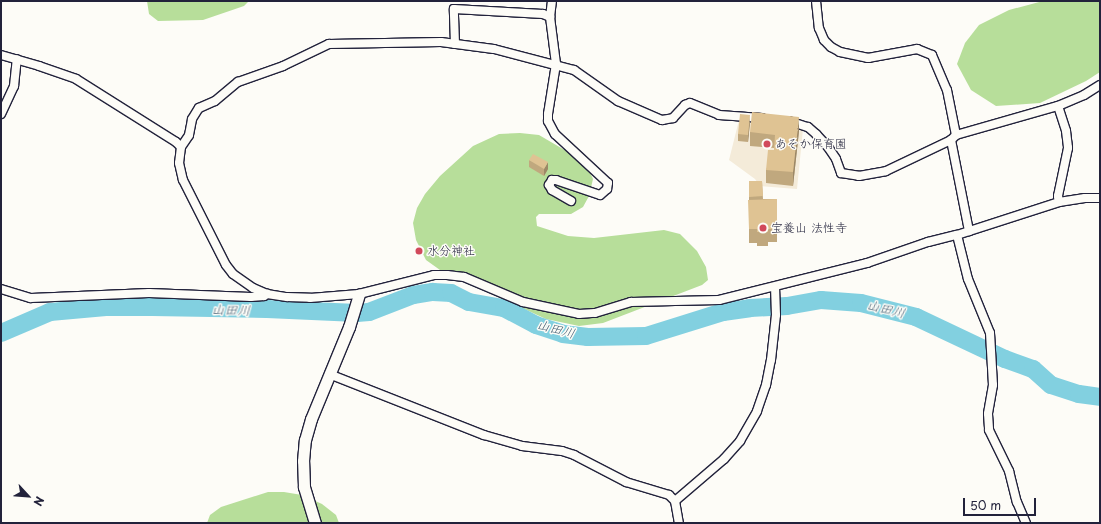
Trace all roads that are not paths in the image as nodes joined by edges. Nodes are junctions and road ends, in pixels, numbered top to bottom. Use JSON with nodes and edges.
{"nodes":[{"id":1,"x":552,"y":1,"type":"edge"},
{"id":2,"x":816,"y":1,"type":"edge"},
{"id":3,"x":550,"y":17,"type":"junction"},
{"id":4,"x":455,"y":44,"type":"junction"},
{"id":5,"x":1,"y":55,"type":"edge"},
{"id":6,"x":17,"y":59,"type":"junction"},
{"id":7,"x":556,"y":64,"type":"junction"},
{"id":8,"x":1100,"y":85,"type":"edge"},
{"id":9,"x":1058,"y":106,"type":"junction"},
{"id":10,"x":1,"y":114,"type":"edge"},
{"id":11,"x":768,"y":118,"type":"edge"},
{"id":12,"x":782,"y":120,"type":"edge"},
{"id":13,"x":954,"y":138,"type":"junction"},
{"id":14,"x":181,"y":147,"type":"junction"},
{"id":15,"x":1100,"y":198,"type":"edge"},
{"id":16,"x":571,"y":201,"type":"dead end"},
{"id":17,"x":1059,"y":202,"type":"junction"},
{"id":18,"x":970,"y":231,"type":"junction"},
{"id":19,"x":957,"y":235,"type":"junction"},
{"id":20,"x":1,"y":289,"type":"edge"},
{"id":21,"x":775,"y":291,"type":"junction"},
{"id":22,"x":267,"y":294,"type":"junction"},
{"id":23,"x":359,"y":298,"type":"junction"},
{"id":24,"x":329,"y":374,"type":"junction"},
{"id":25,"x":675,"y":500,"type":"junction"},
{"id":26,"x":315,"y":523,"type":"edge"},
{"id":27,"x":679,"y":523,"type":"edge"},
{"id":28,"x":1026,"y":523,"type":"edge"}],
"edges":[{"from":1,"to":3,"type":"street"},
{"from":2,"to":13,"type":"street"},
{"from":3,"to":4,"type":"street"},
{"from":3,"to":7,"type":"street"},
{"from":4,"to":7,"type":"street"},
{"from":4,"to":14,"type":"street"},
{"from":5,"to":6,"type":"street"},
{"from":6,"to":10,"type":"street"},
{"from":6,"to":14,"type":"street"},
{"from":7,"to":11,"type":"street"},
{"from":7,"to":16,"type":"street"},
{"from":8,"to":9,"type":"street"},
{"from":9,"to":13,"type":"street"},
{"from":9,"to":17,"type":"street"},
{"from":12,"to":13,"type":"street"},
{"from":13,"to":18,"type":"street"},
{"from":14,"to":22,"type":"street"},
{"from":15,"to":17,"type":"street"},
{"from":17,"to":18,"type":"street"},
{"from":18,"to":19,"type":"street"},
{"from":19,"to":21,"type":"street"},
{"from":19,"to":28,"type":"street"},
{"from":20,"to":22,"type":"street"},
{"from":21,"to":23,"type":"street"},
{"from":21,"to":25,"type":"street"},
{"from":22,"to":23,"type":"street"},
{"from":23,"to":24,"type":"street"},
{"from":24,"to":25,"type":"street"},
{"from":24,"to":26,"type":"street"},
{"from":25,"to":27,"type":"street"}]}
